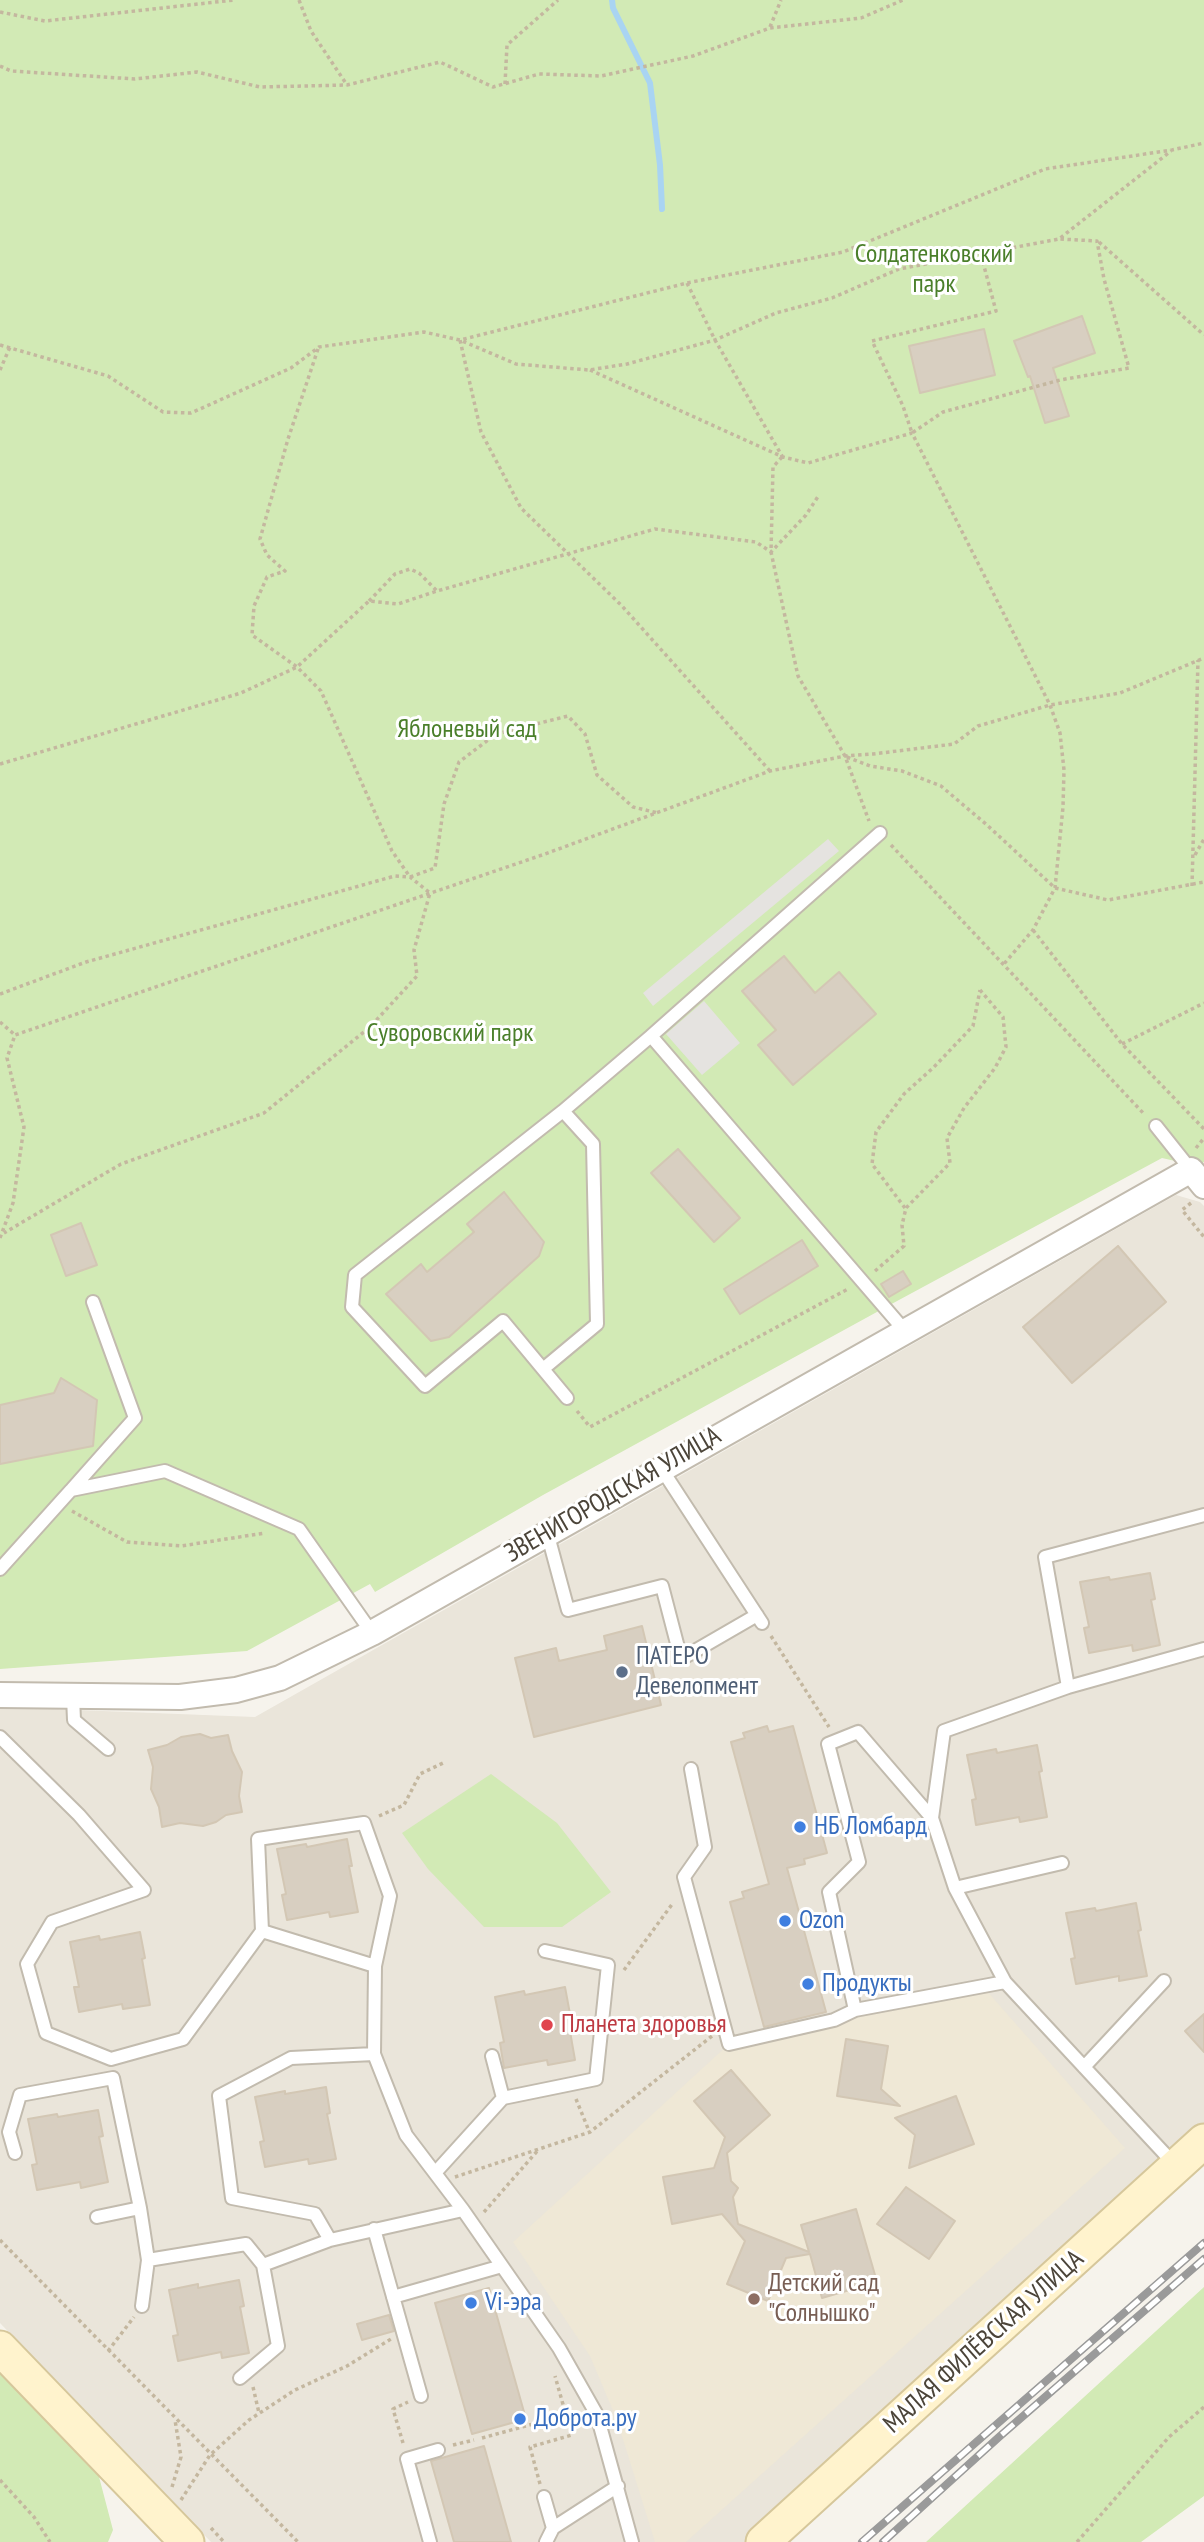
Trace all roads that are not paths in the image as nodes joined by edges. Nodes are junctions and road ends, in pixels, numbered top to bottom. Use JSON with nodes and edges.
{"nodes":[{"id":1,"x":880,"y":833,"type":"road end"},
{"id":2,"x":651,"y":1036,"type":"junction"},
{"id":3,"x":563,"y":1111,"type":"junction"},
{"id":4,"x":1156,"y":1126,"type":"road end"},
{"id":5,"x":1197,"y":1168,"type":"edge"},
{"id":6,"x":93,"y":1301,"type":"dead end"},
{"id":7,"x":905,"y":1331,"type":"junction"},
{"id":8,"x":543,"y":1369,"type":"junction"},
{"id":9,"x":567,"y":1398,"type":"dead end"},
{"id":10,"x":661,"y":1468,"type":"junction"},
{"id":11,"x":71,"y":1490,"type":"junction"},
{"id":12,"x":1204,"y":1515,"type":"edge"},
{"id":13,"x":547,"y":1532,"type":"junction"},
{"id":14,"x":0,"y":1569,"type":"edge"},
{"id":15,"x":372,"y":1633,"type":"junction"},
{"id":16,"x":1204,"y":1649,"type":"edge"},
{"id":17,"x":1068,"y":1687,"type":"junction"},
{"id":18,"x":0,"y":1695,"type":"edge"},
{"id":19,"x":73,"y":1697,"type":"junction"},
{"id":20,"x":0,"y":1737,"type":"edge"},
{"id":21,"x":108,"y":1749,"type":"dead end"},
{"id":22,"x":691,"y":1769,"type":"dead end"},
{"id":23,"x":932,"y":1818,"type":"junction"},
{"id":24,"x":1062,"y":1863,"type":"dead end"},
{"id":25,"x":955,"y":1888,"type":"junction"},
{"id":26,"x":262,"y":1931,"type":"junction"},
{"id":27,"x":545,"y":1951,"type":"dead end"},
{"id":28,"x":375,"y":1966,"type":"junction"},
{"id":29,"x":1164,"y":1981,"type":"dead end"},
{"id":30,"x":1005,"y":1982,"type":"junction"},
{"id":31,"x":855,"y":2011,"type":"junction"},
{"id":32,"x":374,"y":2054,"type":"junction"},
{"id":33,"x":492,"y":2056,"type":"dead end"},
{"id":34,"x":111,"y":2059,"type":"junction"},
{"id":35,"x":1084,"y":2067,"type":"junction"},
{"id":36,"x":113,"y":2078,"type":"junction"},
{"id":37,"x":503,"y":2098,"type":"junction"},
{"id":38,"x":1204,"y":2141,"type":"edge"},
{"id":39,"x":15,"y":2154,"type":"dead end"},
{"id":40,"x":1177,"y":2167,"type":"junction"},
{"id":41,"x":438,"y":2177,"type":"junction"},
{"id":42,"x":140,"y":2208,"type":"junction"},
{"id":43,"x":463,"y":2210,"type":"junction"},
{"id":44,"x":97,"y":2217,"type":"dead end"},
{"id":45,"x":374,"y":2229,"type":"junction"},
{"id":46,"x":330,"y":2240,"type":"junction"},
{"id":47,"x":148,"y":2260,"type":"junction"},
{"id":48,"x":263,"y":2265,"type":"junction"},
{"id":49,"x":502,"y":2266,"type":"junction"},
{"id":50,"x":393,"y":2297,"type":"junction"},
{"id":51,"x":142,"y":2306,"type":"road end"},
{"id":52,"x":0,"y":2348,"type":"edge"},
{"id":53,"x":244,"y":2375,"type":"road end"},
{"id":54,"x":421,"y":2396,"type":"dead end"},
{"id":55,"x":438,"y":2450,"type":"road end"},
{"id":56,"x":618,"y":2486,"type":"junction"},
{"id":57,"x":544,"y":2497,"type":"road end"},
{"id":58,"x":553,"y":2528,"type":"junction"},
{"id":59,"x":156,"y":2530,"type":"edge"},
{"id":60,"x":187,"y":2542,"type":"edge"},
{"id":61,"x":430,"y":2542,"type":"edge"},
{"id":62,"x":546,"y":2542,"type":"edge"},
{"id":63,"x":632,"y":2542,"type":"edge"},
{"id":64,"x":763,"y":2542,"type":"edge"}],
"edges":[{"from":1,"to":2,"type":"lane"},
{"from":2,"to":3,"type":"lane"},
{"from":2,"to":7,"type":"lane"},
{"from":3,"to":8,"type":"lane"},
{"from":3,"to":8,"type":"lane"},
{"from":4,"to":5,"type":"lane"},
{"from":5,"to":7,"type":"street","name":"ЗВЕНИГОРОДСКАЯ УЛИЦА"},
{"from":6,"to":11,"type":"lane"},
{"from":7,"to":10,"type":"street","name":"ЗВЕНИГОРОДСКАЯ УЛИЦА"},
{"from":8,"to":9,"type":"lane"},
{"from":10,"to":13,"type":"street","name":"ЗВЕНИГОРОДСКАЯ УЛИЦА"},
{"from":10,"to":13,"type":"lane"},
{"from":11,"to":14,"type":"lane"},
{"from":11,"to":15,"type":"lane"},
{"from":12,"to":17,"type":"lane"},
{"from":13,"to":15,"type":"street","name":"ЗВЕНИГОРОДСКАЯ УЛИЦА"},
{"from":15,"to":19,"type":"street","name":"ЗВЕНИГОРОДСКАЯ УЛИЦА"},
{"from":16,"to":17,"type":"lane"},
{"from":17,"to":23,"type":"lane"},
{"from":18,"to":19,"type":"street","name":"ЗВЕНИГОРОДСКАЯ УЛИЦА"},
{"from":19,"to":21,"type":"lane"},
{"from":20,"to":34,"type":"lane"},
{"from":22,"to":31,"type":"lane"},
{"from":23,"to":25,"type":"lane"},
{"from":23,"to":31,"type":"lane"},
{"from":24,"to":25,"type":"lane"},
{"from":25,"to":30,"type":"lane"},
{"from":26,"to":28,"type":"lane"},
{"from":26,"to":28,"type":"lane"},
{"from":26,"to":34,"type":"lane"},
{"from":27,"to":37,"type":"lane"},
{"from":28,"to":32,"type":"lane"},
{"from":29,"to":35,"type":"lane"},
{"from":30,"to":31,"type":"lane"},
{"from":30,"to":35,"type":"lane"},
{"from":32,"to":41,"type":"lane"},
{"from":32,"to":46,"type":"lane"},
{"from":33,"to":37,"type":"lane"},
{"from":34,"to":36,"type":"lane"},
{"from":35,"to":40,"type":"lane"},
{"from":36,"to":39,"type":"lane"},
{"from":36,"to":42,"type":"lane"},
{"from":37,"to":41,"type":"lane"},
{"from":38,"to":40,"type":"street","name":"МАЛАЯ ФИЛЁВСКАЯ УЛИЦА"},
{"from":40,"to":64,"type":"street","name":"МАЛАЯ ФИЛЁВСКАЯ УЛИЦА"},
{"from":41,"to":43,"type":"lane"},
{"from":42,"to":44,"type":"lane"},
{"from":42,"to":47,"type":"lane"},
{"from":43,"to":45,"type":"lane"},
{"from":43,"to":49,"type":"lane"},
{"from":45,"to":46,"type":"lane"},
{"from":45,"to":50,"type":"lane"},
{"from":46,"to":48,"type":"lane"},
{"from":47,"to":48,"type":"lane"},
{"from":47,"to":51,"type":"lane"},
{"from":48,"to":53,"type":"lane"},
{"from":49,"to":50,"type":"lane"},
{"from":49,"to":56,"type":"lane"},
{"from":50,"to":54,"type":"lane"},
{"from":52,"to":59,"type":"street"},
{"from":55,"to":61,"type":"lane"},
{"from":56,"to":58,"type":"lane"},
{"from":56,"to":63,"type":"lane"},
{"from":57,"to":58,"type":"lane"},
{"from":58,"to":62,"type":"lane"},
{"from":59,"to":60,"type":"street"}]}
